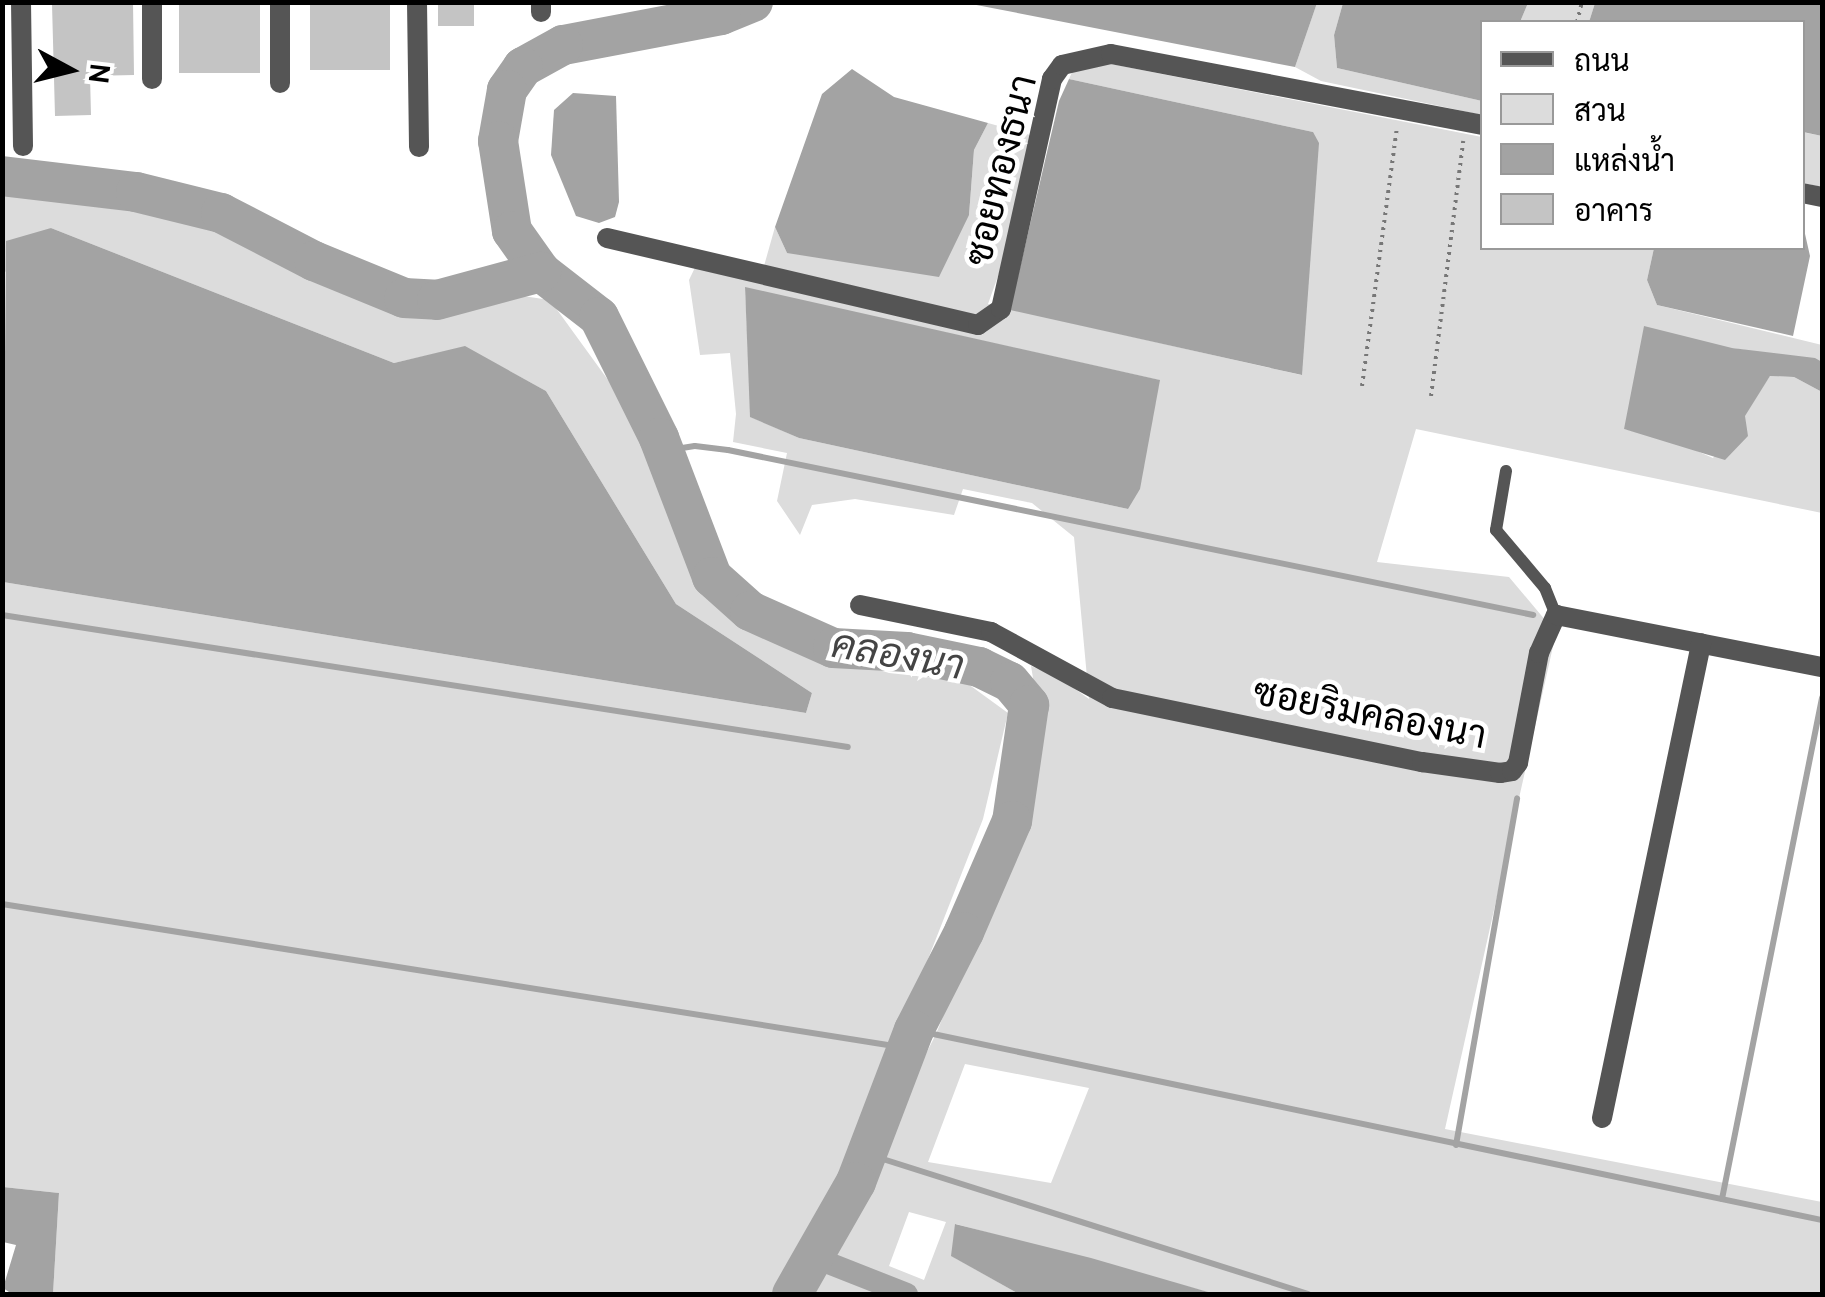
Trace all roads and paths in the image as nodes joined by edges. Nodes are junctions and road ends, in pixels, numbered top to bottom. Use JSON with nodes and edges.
{"nodes":[{"id":1,"x":21,"y":2,"type":"edge"},
{"id":2,"x":152,"y":2,"type":"edge"},
{"id":3,"x":280,"y":2,"type":"edge"},
{"id":4,"x":417,"y":2,"type":"edge"},
{"id":5,"x":152,"y":80,"type":"dead end"},
{"id":6,"x":280,"y":82,"type":"dead end"},
{"id":7,"x":1399,"y":108,"type":"junction"},
{"id":8,"x":1474,"y":123,"type":"edge"},
{"id":9,"x":23,"y":146,"type":"dead end"},
{"id":10,"x":420,"y":146,"type":"dead end"},
{"id":11,"x":607,"y":238,"type":"dead end"},
{"id":12,"x":1362,"y":386,"type":"dead end"},
{"id":13,"x":1431,"y":396,"type":"dead end"},
{"id":14,"x":1506,"y":471,"type":"dead end"},
{"id":15,"x":860,"y":605,"type":"dead end"},
{"id":16,"x":1556,"y":615,"type":"junction"},
{"id":17,"x":1700,"y":643,"type":"junction"},
{"id":18,"x":1822,"y":667,"type":"edge"},
{"id":19,"x":1602,"y":1118,"type":"dead end"}],
"edges":[{"from":1,"to":9,"type":"street"},
{"from":2,"to":5,"type":"street"},
{"from":3,"to":6,"type":"street"},
{"from":4,"to":10,"type":"street"},
{"from":7,"to":8,"type":"street","name":"ซอยทองธนา"},
{"from":7,"to":11,"type":"street","name":"ซอยทองธนา"},
{"from":7,"to":12,"type":"path"},
{"from":8,"to":13,"type":"path"},
{"from":14,"to":16,"type":"lane"},
{"from":15,"to":16,"type":"street","name":"ซอยริมคลองนา"},
{"from":16,"to":17,"type":"street"},
{"from":17,"to":18,"type":"street"},
{"from":17,"to":19,"type":"street"}]}
